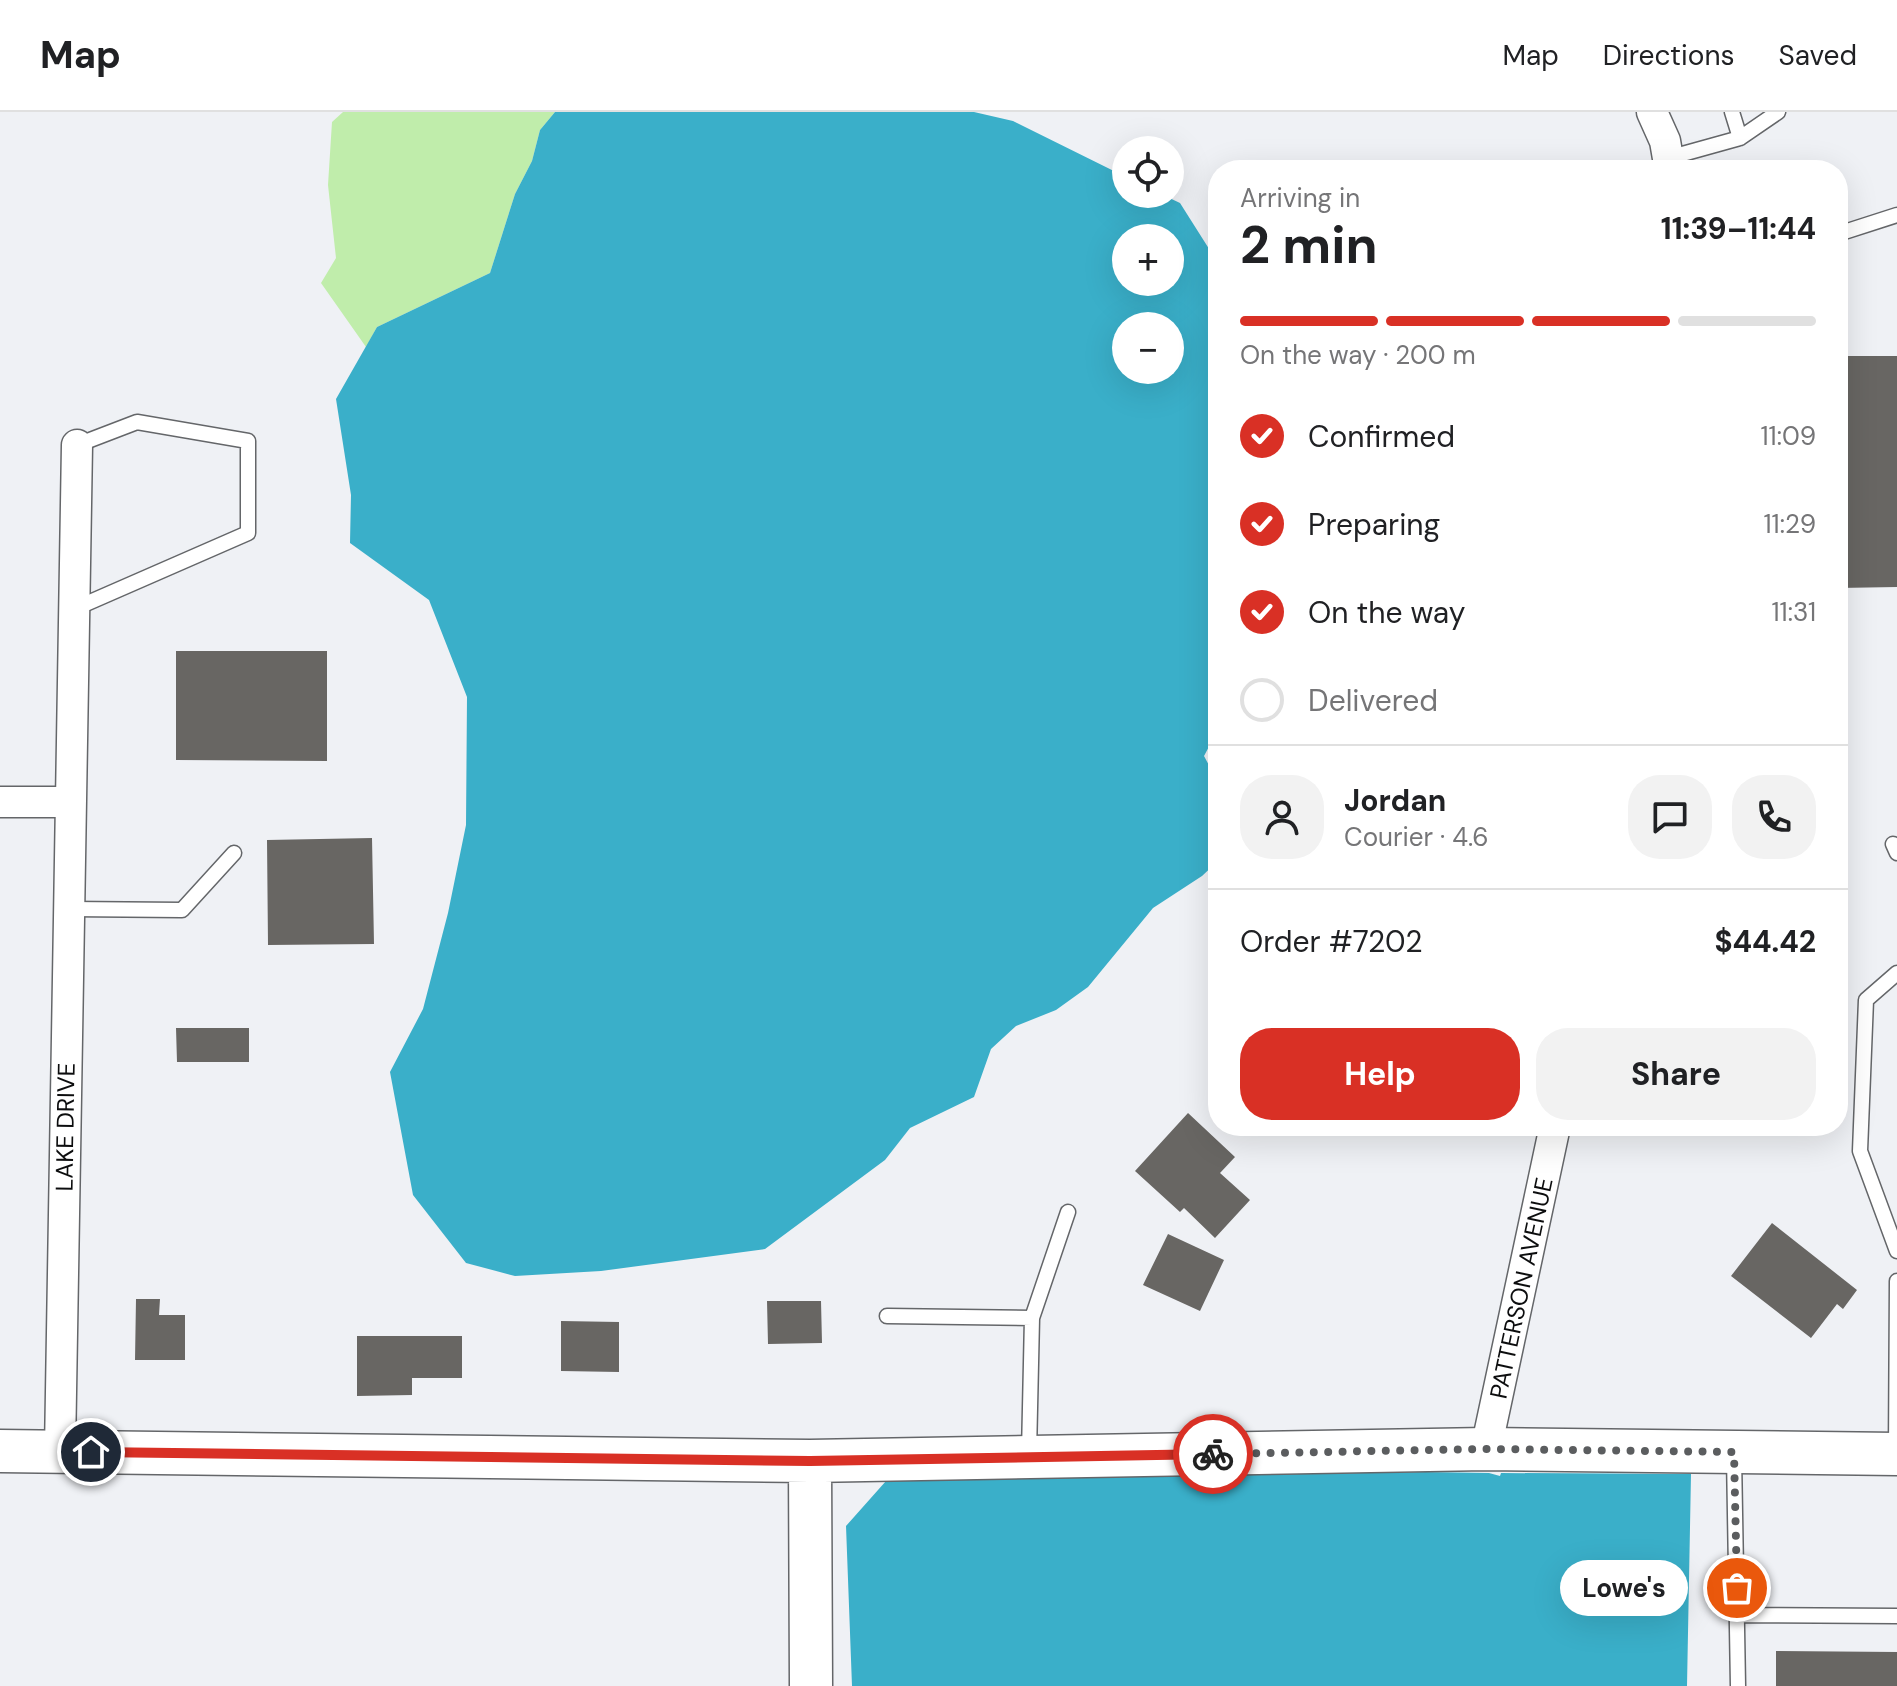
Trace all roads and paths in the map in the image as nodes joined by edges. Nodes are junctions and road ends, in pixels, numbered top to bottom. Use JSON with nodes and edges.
{"nodes":[{"id":1,"x":1652,"y":112,"type":"edge"},
{"id":2,"x":1732,"y":112,"type":"edge"},
{"id":3,"x":1778,"y":112,"type":"edge"},
{"id":4,"x":1740,"y":138,"type":"junction"},
{"id":5,"x":1668,"y":160,"type":"edge"},
{"id":6,"x":1680,"y":160,"type":"edge"},
{"id":7,"x":1897,"y":215,"type":"edge"},
{"id":8,"x":1848,"y":231,"type":"edge"},
{"id":9,"x":77,"y":445,"type":"joint"},
{"id":10,"x":74,"y":609,"type":"junction"},
{"id":11,"x":0,"y":802,"type":"edge"},
{"id":12,"x":71,"y":802,"type":"junction"},
{"id":13,"x":234,"y":853,"type":"dead end"},
{"id":14,"x":69,"y":909,"type":"junction"},
{"id":15,"x":1897,"y":973,"type":"edge"},
{"id":16,"x":1553,"y":1136,"type":"edge"},
{"id":17,"x":1068,"y":1212,"type":"dead end"},
{"id":18,"x":1897,"y":1251,"type":"edge"},
{"id":19,"x":1897,"y":1281,"type":"edge"},
{"id":20,"x":887,"y":1316,"type":"dead end"},
{"id":21,"x":1032,"y":1318,"type":"junction"},
{"id":22,"x":1486,"y":1449,"type":"junction"},
{"id":23,"x":0,"y":1451,"type":"edge"},
{"id":24,"x":60,"y":1451,"type":"junction"},
{"id":25,"x":1734,"y":1452,"type":"junction"},
{"id":26,"x":1896,"y":1454,"type":"edge"},
{"id":27,"x":1029,"y":1457,"type":"junction"},
{"id":28,"x":810,"y":1461,"type":"junction"},
{"id":29,"x":1738,"y":1615,"type":"junction"},
{"id":30,"x":1897,"y":1616,"type":"edge"},
{"id":31,"x":811,"y":1686,"type":"edge"},
{"id":32,"x":1738,"y":1686,"type":"edge"}],
"edges":[{"from":1,"to":5,"type":"street"},
{"from":2,"to":4,"type":"lane"},
{"from":3,"to":4,"type":"lane"},
{"from":4,"to":6,"type":"lane"},
{"from":7,"to":8,"type":"lane"},
{"from":9,"to":10,"type":"street","name":"LAKE DRIVE"},
{"from":9,"to":10,"type":"lane"},
{"from":10,"to":12,"type":"street","name":"LAKE DRIVE"},
{"from":11,"to":12,"type":"street"},
{"from":12,"to":14,"type":"street","name":"LAKE DRIVE"},
{"from":13,"to":14,"type":"lane"},
{"from":14,"to":24,"type":"street","name":"LAKE DRIVE"},
{"from":15,"to":18,"type":"lane"},
{"from":16,"to":22,"type":"street","name":"PATTERSON AVENUE"},
{"from":17,"to":21,"type":"lane"},
{"from":19,"to":26,"type":"lane"},
{"from":20,"to":21,"type":"lane"},
{"from":21,"to":27,"type":"lane"},
{"from":22,"to":25,"type":"street"},
{"from":22,"to":27,"type":"street"},
{"from":23,"to":24,"type":"street"},
{"from":24,"to":28,"type":"street"},
{"from":25,"to":26,"type":"street"},
{"from":25,"to":29,"type":"lane"},
{"from":27,"to":28,"type":"street"},
{"from":28,"to":31,"type":"street"},
{"from":29,"to":30,"type":"lane"},
{"from":29,"to":32,"type":"lane"}]}
